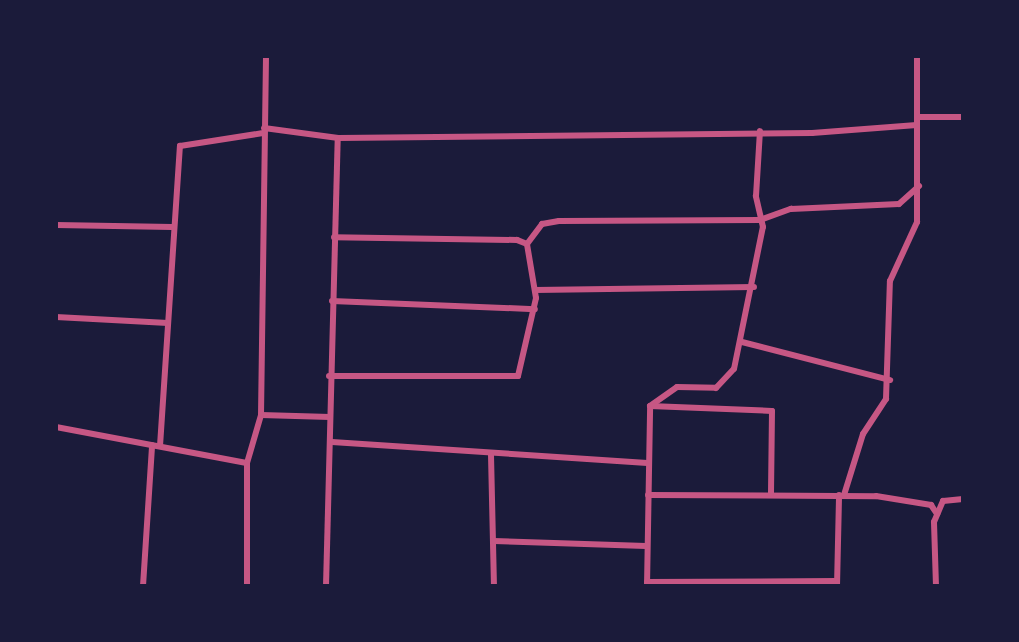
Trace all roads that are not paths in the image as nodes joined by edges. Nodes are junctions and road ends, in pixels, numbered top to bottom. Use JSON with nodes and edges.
{"nodes":[{"id":1,"x":266,"y":56,"type":"edge"},
{"id":2,"x":917,"y":56,"type":"edge"},
{"id":3,"x":963,"y":117,"type":"edge"},
{"id":4,"x":917,"y":121,"type":"junction"},
{"id":5,"x":264,"y":130,"type":"junction"},
{"id":6,"x":760,"y":131,"type":"junction"},
{"id":7,"x":338,"y":138,"type":"junction"},
{"id":8,"x":919,"y":186,"type":"junction"},
{"id":9,"x":760,"y":220,"type":"junction"},
{"id":10,"x":56,"y":225,"type":"edge"},
{"id":11,"x":172,"y":227,"type":"junction"},
{"id":12,"x":334,"y":237,"type":"junction"},
{"id":13,"x":527,"y":244,"type":"junction"},
{"id":14,"x":754,"y":287,"type":"junction"},
{"id":15,"x":535,"y":290,"type":"junction"},
{"id":16,"x":332,"y":301,"type":"junction"},
{"id":17,"x":535,"y":309,"type":"junction"},
{"id":18,"x":56,"y":317,"type":"edge"},
{"id":19,"x":168,"y":323,"type":"junction"},
{"id":20,"x":742,"y":342,"type":"junction"},
{"id":21,"x":329,"y":376,"type":"junction"},
{"id":22,"x":890,"y":380,"type":"junction"},
{"id":23,"x":650,"y":406,"type":"junction"},
{"id":24,"x":261,"y":415,"type":"junction"},
{"id":25,"x":330,"y":417,"type":"junction"},
{"id":26,"x":56,"y":427,"type":"edge"},
{"id":27,"x":332,"y":442,"type":"junction"},
{"id":28,"x":152,"y":445,"type":"junction"},
{"id":29,"x":160,"y":446,"type":"junction"},
{"id":30,"x":491,"y":455,"type":"junction"},
{"id":31,"x":247,"y":463,"type":"junction"},
{"id":32,"x":647,"y":463,"type":"junction"},
{"id":33,"x":771,"y":493,"type":"junction"},
{"id":34,"x":648,"y":495,"type":"junction"},
{"id":35,"x":841,"y":495,"type":"junction"},
{"id":36,"x":963,"y":499,"type":"edge"},
{"id":37,"x":937,"y":514,"type":"junction"},
{"id":38,"x":494,"y":541,"type":"junction"},
{"id":39,"x":646,"y":546,"type":"junction"},
{"id":40,"x":647,"y":584,"type":"edge"},
{"id":41,"x":837,"y":584,"type":"edge"},
{"id":42,"x":143,"y":586,"type":"edge"},
{"id":43,"x":247,"y":586,"type":"edge"},
{"id":44,"x":326,"y":586,"type":"edge"},
{"id":45,"x":494,"y":586,"type":"edge"},
{"id":46,"x":936,"y":586,"type":"edge"}],
"edges":[{"from":1,"to":5,"type":"street"},
{"from":2,"to":4,"type":"street"},
{"from":3,"to":4,"type":"street"},
{"from":4,"to":6,"type":"street"},
{"from":4,"to":8,"type":"street"},
{"from":5,"to":7,"type":"street"},
{"from":5,"to":11,"type":"street"},
{"from":5,"to":24,"type":"street"},
{"from":6,"to":7,"type":"street"},
{"from":6,"to":9,"type":"street"},
{"from":7,"to":12,"type":"street"},
{"from":8,"to":9,"type":"street"},
{"from":8,"to":22,"type":"street"},
{"from":9,"to":13,"type":"street"},
{"from":9,"to":14,"type":"street"},
{"from":10,"to":11,"type":"street"},
{"from":11,"to":19,"type":"street"},
{"from":12,"to":13,"type":"street"},
{"from":12,"to":16,"type":"street"},
{"from":13,"to":15,"type":"street"},
{"from":14,"to":15,"type":"street"},
{"from":14,"to":20,"type":"street"},
{"from":15,"to":17,"type":"street"},
{"from":16,"to":17,"type":"street"},
{"from":16,"to":21,"type":"street"},
{"from":17,"to":21,"type":"street"},
{"from":18,"to":19,"type":"street"},
{"from":19,"to":29,"type":"street"},
{"from":20,"to":22,"type":"street"},
{"from":20,"to":23,"type":"street"},
{"from":21,"to":25,"type":"street"},
{"from":22,"to":35,"type":"street"},
{"from":23,"to":32,"type":"street"},
{"from":23,"to":33,"type":"street"},
{"from":24,"to":25,"type":"street"},
{"from":24,"to":31,"type":"street"},
{"from":25,"to":27,"type":"street"},
{"from":26,"to":28,"type":"street"},
{"from":27,"to":30,"type":"street"},
{"from":27,"to":44,"type":"street"},
{"from":28,"to":29,"type":"street"},
{"from":28,"to":42,"type":"street"},
{"from":29,"to":31,"type":"street"},
{"from":30,"to":32,"type":"street"},
{"from":30,"to":38,"type":"street"},
{"from":31,"to":43,"type":"street"},
{"from":32,"to":34,"type":"street"},
{"from":33,"to":34,"type":"street"},
{"from":33,"to":35,"type":"street"},
{"from":34,"to":39,"type":"street"},
{"from":35,"to":37,"type":"street"},
{"from":35,"to":41,"type":"street"},
{"from":36,"to":37,"type":"street"},
{"from":37,"to":46,"type":"street"},
{"from":38,"to":39,"type":"street"},
{"from":38,"to":45,"type":"street"},
{"from":39,"to":40,"type":"street"},
{"from":40,"to":41,"type":"street"}]}
